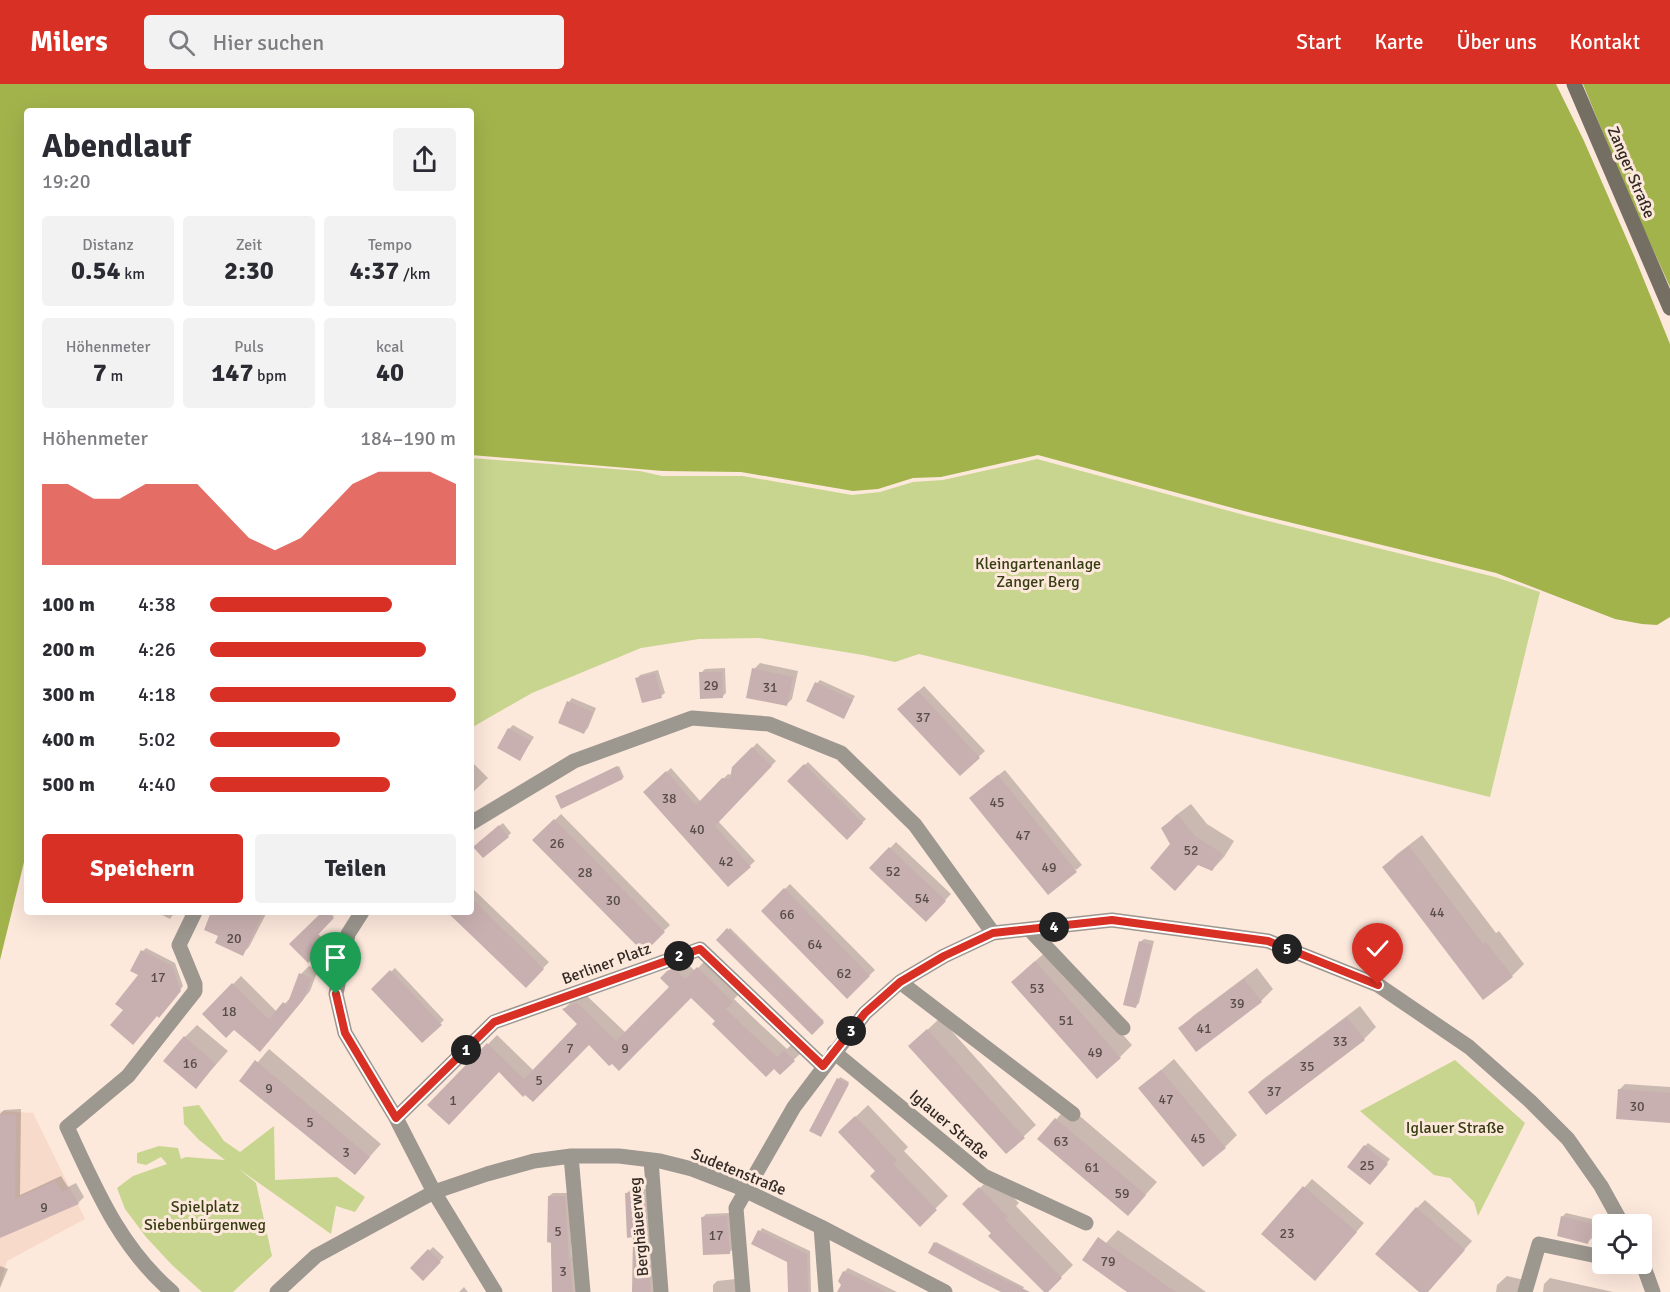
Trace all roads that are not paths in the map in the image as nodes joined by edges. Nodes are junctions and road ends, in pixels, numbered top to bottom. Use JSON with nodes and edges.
{"nodes":[{"id":1,"x":1574,"y":84,"type":"edge"},
{"id":2,"x":1670,"y":308,"type":"edge"},
{"id":3,"x":474,"y":821,"type":"edge"},
{"id":4,"x":194,"y":915,"type":"edge"},
{"id":5,"x":360,"y":915,"type":"edge"},
{"id":6,"x":1030,"y":930,"type":"junction"},
{"id":7,"x":993,"y":933,"type":"junction"},
{"id":8,"x":900,"y":982,"type":"junction"},
{"id":9,"x":1123,"y":1028,"type":"dead end"},
{"id":10,"x":834,"y":1052,"type":"junction"},
{"id":11,"x":823,"y":1066,"type":"junction"},
{"id":12,"x":1073,"y":1114,"type":"dead end"},
{"id":13,"x":396,"y":1118,"type":"junction"},
{"id":14,"x":571,"y":1156,"type":"junction"},
{"id":15,"x":651,"y":1160,"type":"junction"},
{"id":16,"x":746,"y":1190,"type":"junction"},
{"id":17,"x":434,"y":1192,"type":"junction"},
{"id":18,"x":1617,"y":1214,"type":"edge"},
{"id":19,"x":1086,"y":1223,"type":"dead end"},
{"id":20,"x":821,"y":1227,"type":"junction"},
{"id":21,"x":1592,"y":1255,"type":"edge"},
{"id":22,"x":1645,"y":1274,"type":"edge"},
{"id":23,"x":172,"y":1292,"type":"edge"},
{"id":24,"x":277,"y":1292,"type":"edge"},
{"id":25,"x":495,"y":1292,"type":"edge"},
{"id":26,"x":583,"y":1292,"type":"edge"},
{"id":27,"x":661,"y":1292,"type":"edge"},
{"id":28,"x":743,"y":1292,"type":"edge"},
{"id":29,"x":826,"y":1292,"type":"edge"},
{"id":30,"x":945,"y":1292,"type":"edge"},
{"id":31,"x":1525,"y":1292,"type":"edge"},
{"id":32,"x":1653,"y":1292,"type":"edge"}],
"edges":[{"from":1,"to":2,"type":"street","name":"Zanger Straße"},
{"from":3,"to":7,"type":"street"},
{"from":4,"to":23,"type":"street"},
{"from":5,"to":13,"type":"street"},
{"from":6,"to":7,"type":"street"},
{"from":6,"to":9,"type":"street"},
{"from":6,"to":18,"type":"street"},
{"from":7,"to":8,"type":"street"},
{"from":8,"to":10,"type":"street"},
{"from":8,"to":12,"type":"street"},
{"from":10,"to":11,"type":"street"},
{"from":10,"to":19,"type":"street","name":"Iglauer Straße"},
{"from":11,"to":13,"type":"street","name":"Berliner Platz"},
{"from":11,"to":16,"type":"street"},
{"from":13,"to":17,"type":"street"},
{"from":14,"to":15,"type":"street","name":"Sudetenstraße"},
{"from":14,"to":17,"type":"street","name":"Sudetenstraße"},
{"from":14,"to":26,"type":"street"},
{"from":15,"to":16,"type":"street","name":"Sudetenstraße"},
{"from":15,"to":27,"type":"street","name":"Berghäuerweg"},
{"from":16,"to":20,"type":"street","name":"Sudetenstraße"},
{"from":16,"to":28,"type":"street"},
{"from":17,"to":24,"type":"street","name":"Sudetenstraße"},
{"from":17,"to":25,"type":"street"},
{"from":20,"to":29,"type":"street"},
{"from":20,"to":30,"type":"street","name":"Sudetenstraße"},
{"from":21,"to":31,"type":"street"},
{"from":22,"to":32,"type":"street"}]}
